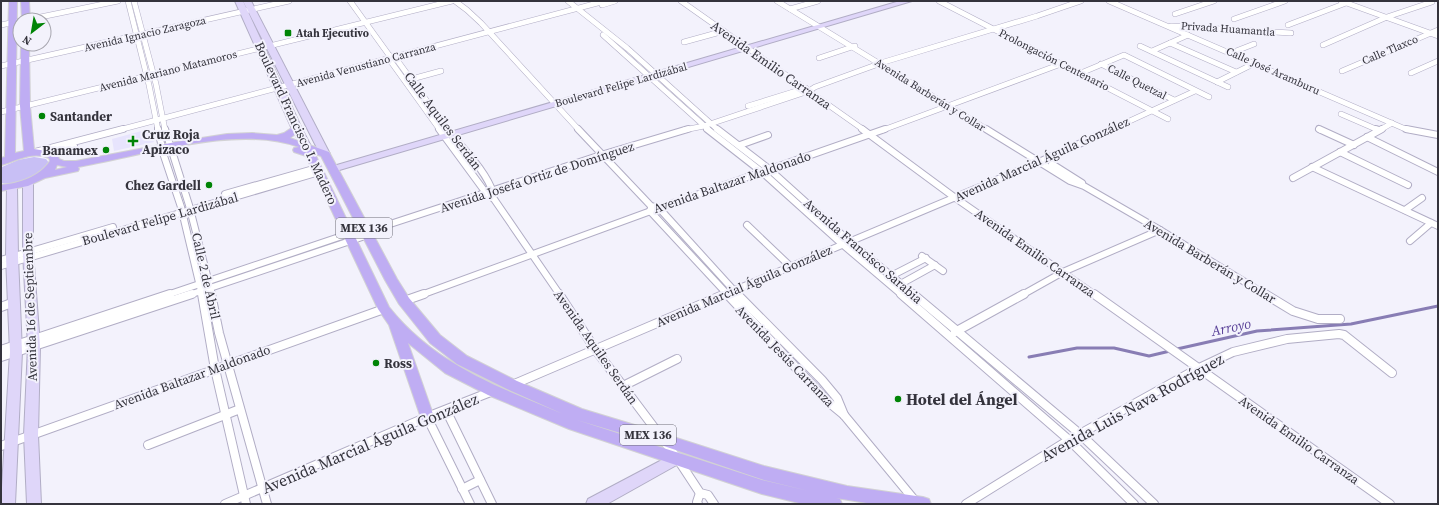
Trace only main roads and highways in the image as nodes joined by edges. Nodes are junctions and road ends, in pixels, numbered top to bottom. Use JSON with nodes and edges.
{"nodes":[{"id":1,"x":13,"y":1,"type":"edge"},
{"id":2,"x":25,"y":1,"type":"edge"},
{"id":3,"x":239,"y":1,"type":"edge"},
{"id":4,"x":897,"y":1,"type":"edge"},
{"id":5,"x":908,"y":1,"type":"edge"},
{"id":6,"x":247,"y":8,"type":"edge"},
{"id":7,"x":874,"y":9,"type":"junction"},
{"id":8,"x":14,"y":12,"type":"edge"},
{"id":9,"x":26,"y":12,"type":"edge"},
{"id":10,"x":265,"y":46,"type":"junction"},
{"id":11,"x":14,"y":52,"type":"edge"},
{"id":12,"x":24,"y":52,"type":"edge"},
{"id":13,"x":297,"y":130,"type":"junction"},
{"id":14,"x":278,"y":138,"type":"junction"},
{"id":15,"x":166,"y":150,"type":"junction"},
{"id":16,"x":308,"y":150,"type":"junction"},
{"id":17,"x":32,"y":153,"type":"junction"},
{"id":18,"x":325,"y":154,"type":"junction"},
{"id":19,"x":54,"y":159,"type":"junction"},
{"id":20,"x":6,"y":160,"type":"edge"},
{"id":21,"x":332,"y":167,"type":"junction"},
{"id":22,"x":44,"y":175,"type":"junction"},
{"id":23,"x":28,"y":182,"type":"junction"},
{"id":24,"x":6,"y":187,"type":"edge"},
{"id":25,"x":6,"y":262,"type":"edge"},
{"id":26,"x":394,"y":322,"type":"junction"},
{"id":27,"x":428,"y":417,"type":"road end"},
{"id":28,"x":6,"y":444,"type":"edge"},
{"id":29,"x":677,"y":458,"type":"junction"},
{"id":30,"x":6,"y":500,"type":"edge"},
{"id":31,"x":34,"y":504,"type":"edge"},
{"id":32,"x":593,"y":504,"type":"edge"},
{"id":33,"x":834,"y":504,"type":"edge"},
{"id":34,"x":920,"y":504,"type":"edge"}],
"edges":[{"from":1,"to":8,"type":"main road"},
{"from":2,"to":9,"type":"main road"},
{"from":3,"to":6,"type":"main road","name":"Boulevard Francisco I. Madero"},
{"from":4,"to":7,"type":"main road","name":"Boulevard Felipe Lardizábal"},
{"from":5,"to":7,"type":"main road","name":"Boulevard Felipe Lardizábal"},
{"from":6,"to":10,"type":"main road","name":"Boulevard Francisco I. Madero"},
{"from":7,"to":21,"type":"main road","name":"Boulevard Felipe Lardizábal"},
{"from":10,"to":13,"type":"main road","name":"Boulevard Francisco I. Madero"},
{"from":10,"to":18,"type":"main road","name":"Boulevard Francisco I. Madero"},
{"from":11,"to":20,"type":"main road"},
{"from":12,"to":17,"type":"main road"},
{"from":13,"to":14,"type":"main road"},
{"from":13,"to":16,"type":"main road","name":"Boulevard Francisco I. Madero"},
{"from":14,"to":15,"type":"main road"},
{"from":14,"to":16,"type":"main road"},
{"from":15,"to":16,"type":"main road"},
{"from":15,"to":19,"type":"main road"},
{"from":15,"to":22,"type":"main road"},
{"from":16,"to":18,"type":"main road"},
{"from":16,"to":26,"type":"main road","name":"Boulevard Francisco I. Madero","number":"MEX 136"},
{"from":17,"to":19,"type":"main road"},
{"from":17,"to":20,"type":"main road"},
{"from":18,"to":21,"type":"main road","name":"Boulevard Francisco I. Madero","number":"MEX 136"},
{"from":19,"to":22,"type":"main road"},
{"from":21,"to":34,"type":"main road","name":"Boulevard Francisco I. Madero","number":"MEX 136"},
{"from":22,"to":23,"type":"main road"},
{"from":23,"to":24,"type":"main road"},
{"from":23,"to":31,"type":"main road","name":"Avenida 16 de Septiembre"},
{"from":24,"to":25,"type":"main road","name":"Avenida 16 de Septiembre"},
{"from":25,"to":28,"type":"main road","name":"Avenida 16 de Septiembre"},
{"from":26,"to":27,"type":"main road"},
{"from":26,"to":29,"type":"main road","number":"MEX 136"},
{"from":28,"to":30,"type":"main road","name":"Avenida 16 de Septiembre"},
{"from":29,"to":32,"type":"main road"},
{"from":29,"to":33,"type":"main road","number":"MEX 136"}]}
